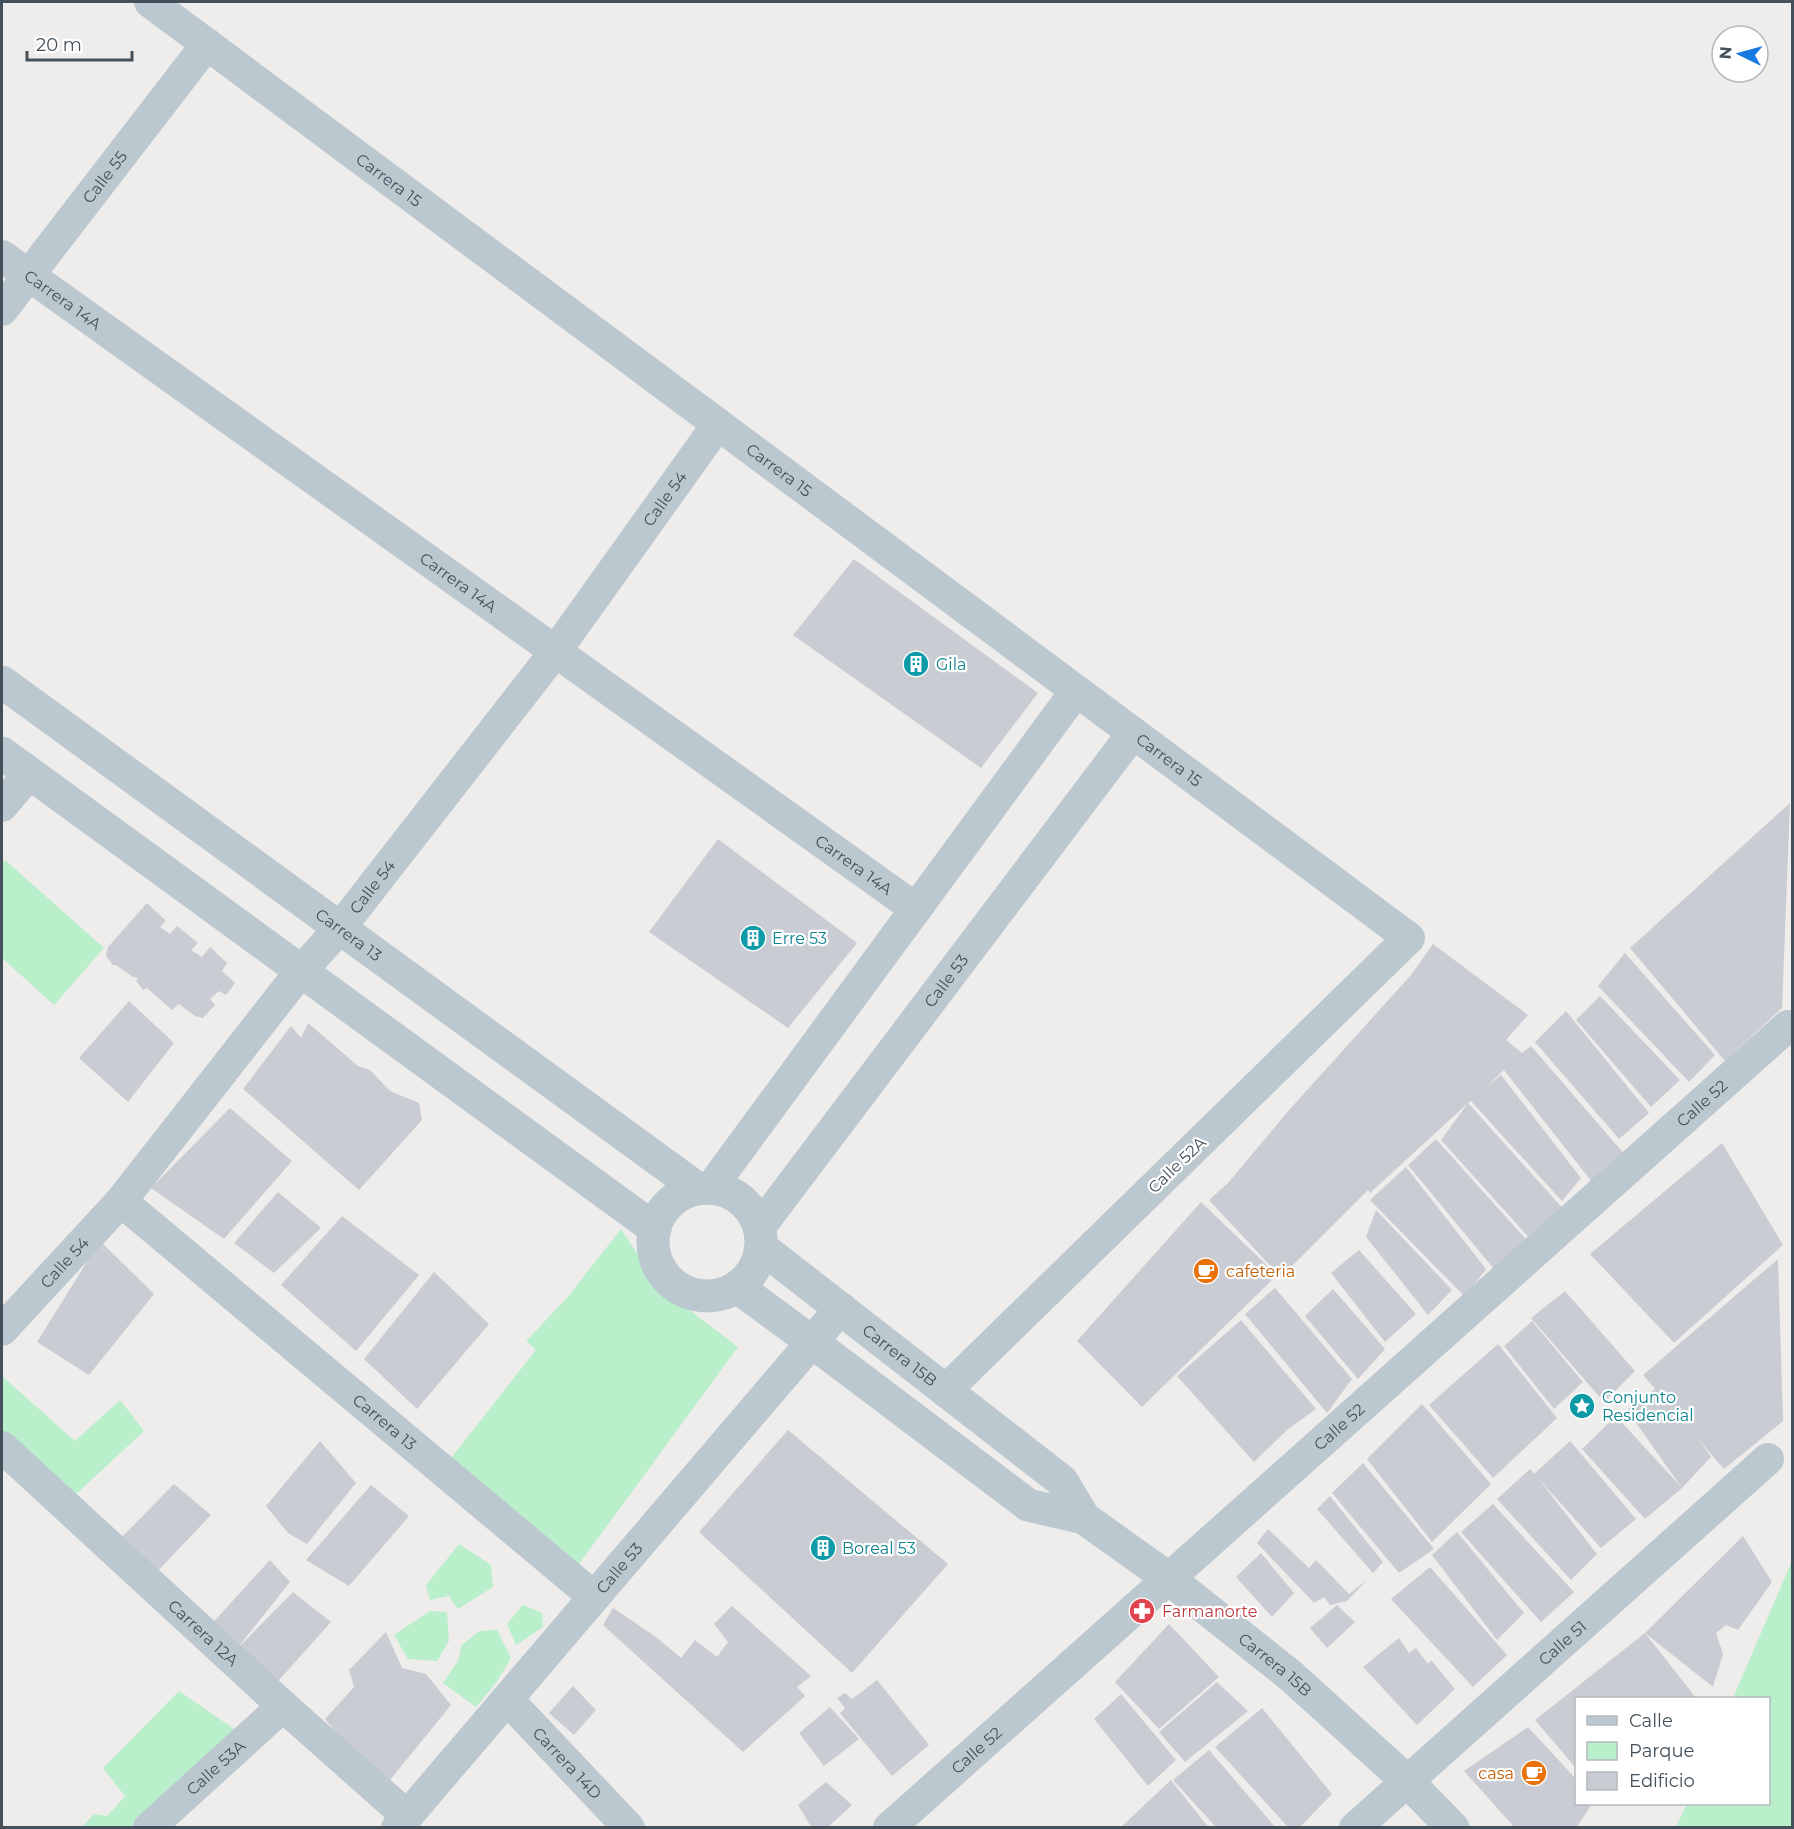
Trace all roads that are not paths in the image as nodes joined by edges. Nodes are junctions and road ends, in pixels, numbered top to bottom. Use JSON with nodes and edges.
{"nodes":[{"id":1,"x":150,"y":2,"type":"edge"},
{"id":2,"x":207,"y":44,"type":"junction"},
{"id":3,"x":2,"y":256,"type":"edge"},
{"id":4,"x":28,"y":275,"type":"junction"},
{"id":5,"x":2,"y":310,"type":"edge"},
{"id":6,"x":718,"y":424,"type":"junction"},
{"id":7,"x":555,"y":651,"type":"junction"},
{"id":8,"x":2,"y":682,"type":"edge"},
{"id":9,"x":1076,"y":691,"type":"junction"},
{"id":10,"x":1133,"y":734,"type":"junction"},
{"id":11,"x":2,"y":753,"type":"edge"},
{"id":12,"x":30,"y":773,"type":"junction"},
{"id":13,"x":2,"y":806,"type":"edge"},
{"id":14,"x":916,"y":909,"type":"junction"},
{"id":15,"x":340,"y":928,"type":"junction"},
{"id":16,"x":1409,"y":938,"type":"joint"},
{"id":17,"x":301,"y":971,"type":"junction"},
{"id":18,"x":1788,"y":1026,"type":"dead end"},
{"id":19,"x":703,"y":1189,"type":"junction"},
{"id":20,"x":121,"y":1201,"type":"junction"},
{"id":21,"x":655,"y":1229,"type":"junction"},
{"id":22,"x":760,"y":1237,"type":"junction"},
{"id":23,"x":737,"y":1287,"type":"junction"},
{"id":24,"x":841,"y":1308,"type":"junction"},
{"id":25,"x":2,"y":1327,"type":"edge"},
{"id":26,"x":812,"y":1342,"type":"junction"},
{"id":27,"x":945,"y":1391,"type":"junction"},
{"id":28,"x":2,"y":1447,"type":"edge"},
{"id":29,"x":1768,"y":1459,"type":"dead end"},
{"id":30,"x":1084,"y":1518,"type":"junction"},
{"id":31,"x":1168,"y":1578,"type":"junction"},
{"id":32,"x":594,"y":1597,"type":"junction"},
{"id":33,"x":507,"y":1699,"type":"junction"},
{"id":34,"x":283,"y":1706,"type":"junction"},
{"id":35,"x":1408,"y":1782,"type":"junction"},
{"id":36,"x":402,"y":1822,"type":"edge"},
{"id":37,"x":149,"y":1827,"type":"edge"},
{"id":38,"x":628,"y":1827,"type":"edge"},
{"id":39,"x":889,"y":1827,"type":"edge"},
{"id":40,"x":1354,"y":1827,"type":"edge"},
{"id":41,"x":1453,"y":1827,"type":"edge"}],
"edges":[{"from":1,"to":2,"type":"street","name":"Carrera 15"},
{"from":2,"to":4,"type":"street","name":"Calle 55"},
{"from":2,"to":6,"type":"street","name":"Carrera 15"},
{"from":3,"to":4,"type":"street","name":"Carrera 14A"},
{"from":4,"to":5,"type":"street","name":"Calle 55"},
{"from":4,"to":7,"type":"street","name":"Carrera 14A"},
{"from":6,"to":7,"type":"street","name":"Calle 54"},
{"from":6,"to":9,"type":"street","name":"Carrera 15"},
{"from":7,"to":14,"type":"street","name":"Carrera 14A"},
{"from":7,"to":15,"type":"street","name":"Calle 54"},
{"from":8,"to":15,"type":"street","name":"Carrera 13"},
{"from":9,"to":10,"type":"street","name":"Carrera 15"},
{"from":9,"to":14,"type":"street"},
{"from":10,"to":16,"type":"street","name":"Carrera 15"},
{"from":10,"to":22,"type":"street","name":"Calle 53"},
{"from":11,"to":12,"type":"street"},
{"from":12,"to":13,"type":"street"},
{"from":12,"to":17,"type":"street"},
{"from":14,"to":19,"type":"street"},
{"from":15,"to":17,"type":"street","name":"Calle 54"},
{"from":15,"to":19,"type":"street","name":"Carrera 13"},
{"from":16,"to":27,"type":"street","name":"Calle 52A"},
{"from":17,"to":20,"type":"street","name":"Calle 54"},
{"from":17,"to":21,"type":"street"},
{"from":18,"to":31,"type":"street","name":"Calle 52"},
{"from":19,"to":21,"type":"street"},
{"from":19,"to":22,"type":"street"},
{"from":20,"to":25,"type":"street","name":"Calle 54"},
{"from":20,"to":32,"type":"street","name":"Carrera 13"},
{"from":21,"to":23,"type":"street"},
{"from":22,"to":23,"type":"street"},
{"from":22,"to":24,"type":"street","name":"Carrera 15B"},
{"from":23,"to":26,"type":"street","name":"Carrera 15B"},
{"from":24,"to":26,"type":"street","name":"Calle 53"},
{"from":24,"to":27,"type":"street","name":"Carrera 15B"},
{"from":26,"to":30,"type":"street","name":"Carrera 15B"},
{"from":26,"to":32,"type":"street","name":"Calle 53"},
{"from":27,"to":30,"type":"street","name":"Carrera 15B"},
{"from":28,"to":34,"type":"street","name":"Carrera 12A"},
{"from":29,"to":35,"type":"street","name":"Calle 51"},
{"from":30,"to":31,"type":"street","name":"Carrera 15B"},
{"from":31,"to":35,"type":"street","name":"Carrera 15B"},
{"from":31,"to":39,"type":"street","name":"Calle 52"},
{"from":32,"to":33,"type":"street","name":"Calle 53"},
{"from":33,"to":36,"type":"street","name":"Calle 53"},
{"from":33,"to":38,"type":"street","name":"Carrera 14D"},
{"from":34,"to":36,"type":"street","name":"Carrera 12A"},
{"from":34,"to":37,"type":"street","name":"Calle 53A"},
{"from":35,"to":40,"type":"street","name":"Calle 51"},
{"from":35,"to":41,"type":"street","name":"Carrera 15B"}]}
